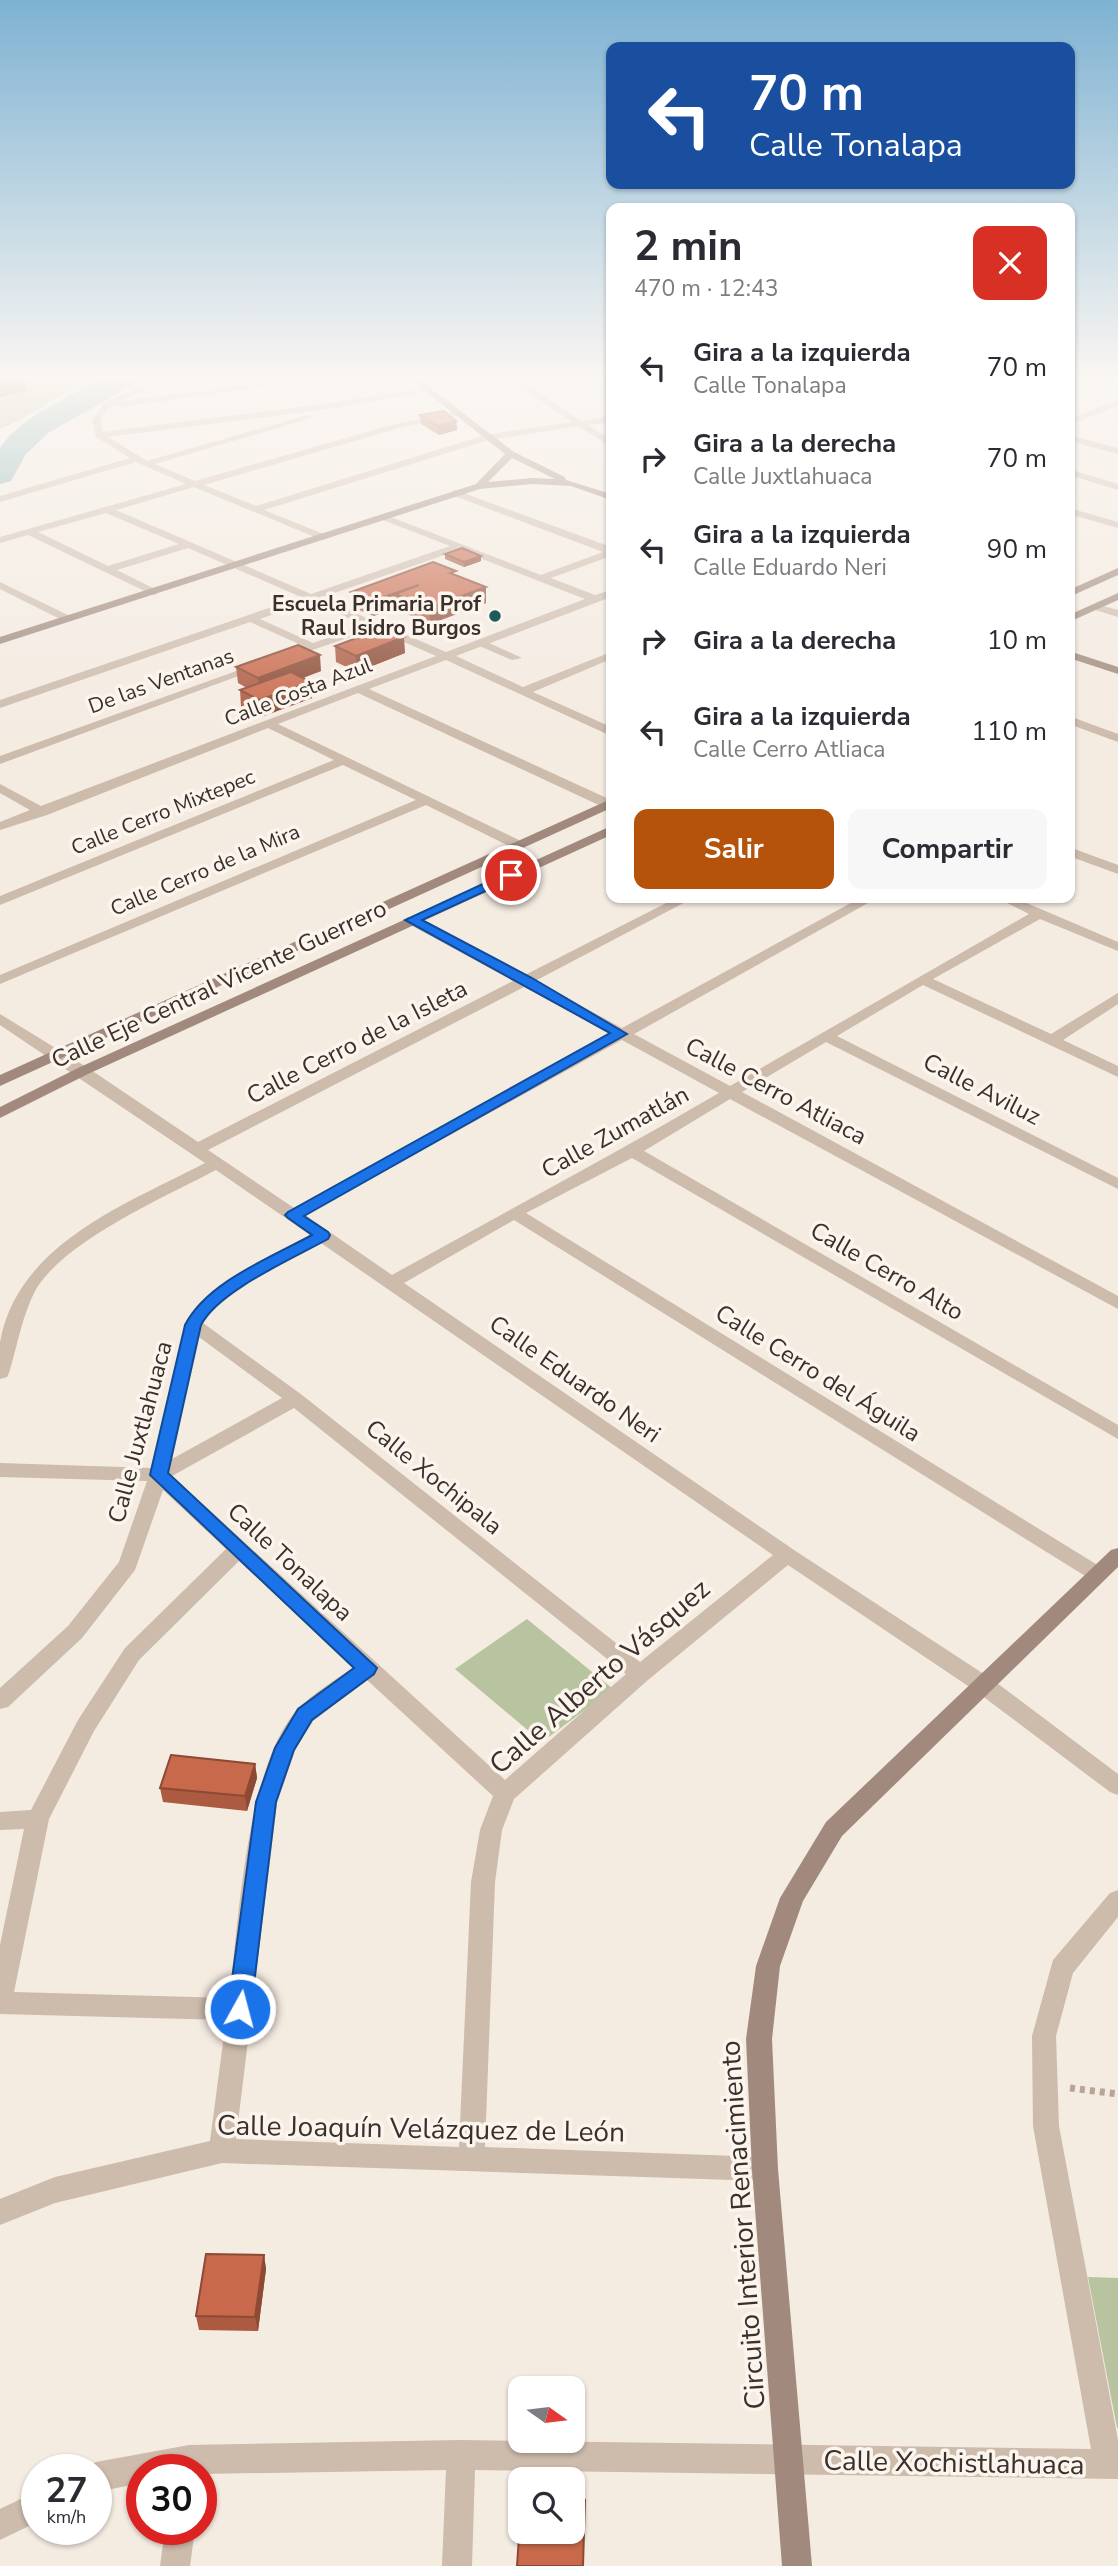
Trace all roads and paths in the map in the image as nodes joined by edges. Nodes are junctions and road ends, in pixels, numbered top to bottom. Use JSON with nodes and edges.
{"nodes":[{"id":1,"x":143,"y":500,"type":"edge"},
{"id":2,"x":229,"y":500,"type":"edge"},
{"id":3,"x":286,"y":500,"type":"edge"},
{"id":4,"x":437,"y":500,"type":"edge"},
{"id":5,"x":470,"y":500,"type":"edge"},
{"id":6,"x":106,"y":509,"type":"junction"},
{"id":7,"x":253,"y":510,"type":"junction"},
{"id":8,"x":1075,"y":513,"type":"edge"},
{"id":9,"x":383,"y":517,"type":"junction"},
{"id":10,"x":1089,"y":517,"type":"junction"},
{"id":11,"x":1075,"y":523,"type":"edge"},
{"id":12,"x":1118,"y":525,"type":"edge"},
{"id":13,"x":29,"y":532,"type":"junction"},
{"id":14,"x":322,"y":537,"type":"junction"},
{"id":15,"x":0,"y":540,"type":"edge"},
{"id":16,"x":187,"y":545,"type":"junction"},
{"id":17,"x":458,"y":547,"type":"junction"},
{"id":18,"x":606,"y":550,"type":"edge"},
{"id":19,"x":606,"y":554,"type":"edge"},
{"id":20,"x":239,"y":566,"type":"junction"},
{"id":21,"x":107,"y":570,"type":"junction"},
{"id":22,"x":1118,"y":572,"type":"edge"},
{"id":23,"x":542,"y":578,"type":"junction"},
{"id":24,"x":0,"y":585,"type":"edge"},
{"id":25,"x":1075,"y":591,"type":"edge"},
{"id":26,"x":153,"y":592,"type":"junction"},
{"id":27,"x":606,"y":595,"type":"edge"},
{"id":28,"x":1118,"y":596,"type":"edge"},
{"id":29,"x":313,"y":598,"type":"junction"},
{"id":30,"x":595,"y":599,"type":"junction"},
{"id":31,"x":1096,"y":607,"type":"junction"},
{"id":32,"x":1118,"y":614,"type":"edge"},
{"id":33,"x":1075,"y":616,"type":"edge"},
{"id":34,"x":68,"y":619,"type":"junction"},
{"id":35,"x":252,"y":619,"type":"junction"},
{"id":36,"x":374,"y":625,"type":"junction"},
{"id":37,"x":0,"y":641,"type":"edge"},
{"id":38,"x":481,"y":643,"type":"junction"},
{"id":39,"x":313,"y":647,"type":"junction"},
{"id":40,"x":446,"y":656,"type":"junction"},
{"id":41,"x":1075,"y":656,"type":"edge"},
{"id":42,"x":606,"y":657,"type":"edge"},
{"id":43,"x":516,"y":658,"type":"dead end"},
{"id":44,"x":1118,"y":671,"type":"edge"},
{"id":45,"x":358,"y":689,"type":"junction"},
{"id":46,"x":524,"y":691,"type":"junction"},
{"id":47,"x":0,"y":704,"type":"edge"},
{"id":48,"x":606,"y":722,"type":"edge"},
{"id":49,"x":1075,"y":722,"type":"edge"},
{"id":50,"x":269,"y":724,"type":"junction"},
{"id":51,"x":597,"y":726,"type":"junction"},
{"id":52,"x":606,"y":730,"type":"edge"},
{"id":53,"x":1118,"y":738,"type":"edge"},
{"id":54,"x":0,"y":760,"type":"edge"},
{"id":55,"x":342,"y":761,"type":"junction"},
{"id":56,"x":0,"y":788,"type":"edge"},
{"id":57,"x":427,"y":800,"type":"junction"},
{"id":58,"x":606,"y":803,"type":"edge"},
{"id":59,"x":606,"y":805,"type":"edge"},
{"id":60,"x":42,"y":812,"type":"junction"},
{"id":61,"x":0,"y":827,"type":"edge"},
{"id":62,"x":606,"y":832,"type":"edge"},
{"id":63,"x":518,"y":845,"type":"junction"},
{"id":64,"x":1075,"y":853,"type":"edge"},
{"id":65,"x":1118,"y":870,"type":"edge"},
{"id":66,"x":0,"y":901,"type":"edge"},
{"id":67,"x":676,"y":903,"type":"edge"},
{"id":68,"x":861,"y":903,"type":"edge"},
{"id":69,"x":1016,"y":903,"type":"edge"},
{"id":70,"x":1040,"y":913,"type":"junction"},
{"id":71,"x":412,"y":920,"type":"junction"},
{"id":72,"x":1118,"y":947,"type":"edge"},
{"id":73,"x":922,"y":979,"type":"junction"},
{"id":74,"x":0,"y":980,"type":"edge"},
{"id":75,"x":527,"y":980,"type":"junction"},
{"id":76,"x":1118,"y":997,"type":"edge"},
{"id":77,"x":0,"y":1018,"type":"edge"},
{"id":78,"x":620,"y":1034,"type":"junction"},
{"id":79,"x":825,"y":1036,"type":"junction"},
{"id":80,"x":1051,"y":1041,"type":"junction"},
{"id":81,"x":59,"y":1056,"type":"junction"},
{"id":82,"x":83,"y":1071,"type":"junction"},
{"id":83,"x":1118,"y":1072,"type":"edge"},
{"id":84,"x":0,"y":1081,"type":"edge"},
{"id":85,"x":731,"y":1092,"type":"junction"},
{"id":86,"x":0,"y":1112,"type":"edge"},
{"id":87,"x":197,"y":1149,"type":"junction"},
{"id":88,"x":632,"y":1151,"type":"junction"},
{"id":89,"x":217,"y":1163,"type":"junction"},
{"id":90,"x":1118,"y":1184,"type":"edge"},
{"id":91,"x":514,"y":1213,"type":"junction"},
{"id":92,"x":293,"y":1215,"type":"junction"},
{"id":93,"x":323,"y":1235,"type":"junction"},
{"id":94,"x":392,"y":1283,"type":"junction"},
{"id":95,"x":1118,"y":1303,"type":"edge"},
{"id":96,"x":193,"y":1325,"type":"junction"},
{"id":97,"x":0,"y":1373,"type":"edge"},
{"id":98,"x":295,"y":1399,"type":"junction"},
{"id":99,"x":1118,"y":1433,"type":"edge"},
{"id":100,"x":0,"y":1471,"type":"edge"},
{"id":101,"x":159,"y":1475,"type":"junction"},
{"id":102,"x":238,"y":1550,"type":"junction"},
{"id":103,"x":787,"y":1555,"type":"junction"},
{"id":104,"x":1118,"y":1555,"type":"edge"},
{"id":105,"x":1097,"y":1574,"type":"junction"},
{"id":106,"x":367,"y":1668,"type":"junction"},
{"id":107,"x":640,"y":1674,"type":"junction"},
{"id":108,"x":985,"y":1686,"type":"junction"},
{"id":109,"x":0,"y":1701,"type":"edge"},
{"id":110,"x":1118,"y":1786,"type":"edge"},
{"id":111,"x":505,"y":1794,"type":"junction"},
{"id":112,"x":38,"y":1819,"type":"junction"},
{"id":113,"x":0,"y":1821,"type":"edge"},
{"id":114,"x":1118,"y":1900,"type":"edge"},
{"id":115,"x":0,"y":2003,"type":"edge"},
{"id":116,"x":240,"y":2009,"type":"junction"},
{"id":117,"x":1044,"y":2084,"type":"junction"},
{"id":118,"x":1118,"y":2094,"type":"edge"},
{"id":119,"x":222,"y":2151,"type":"junction"},
{"id":120,"x":472,"y":2158,"type":"junction"},
{"id":121,"x":765,"y":2169,"type":"junction"},
{"id":122,"x":0,"y":2212,"type":"edge"},
{"id":123,"x":461,"y":2455,"type":"junction"},
{"id":124,"x":790,"y":2460,"type":"junction"},
{"id":125,"x":217,"y":2463,"type":"edge"},
{"id":126,"x":1113,"y":2464,"type":"edge"},
{"id":127,"x":21,"y":2515,"type":"edge"},
{"id":128,"x":0,"y":2525,"type":"edge"},
{"id":129,"x":178,"y":2545,"type":"edge"},
{"id":130,"x":175,"y":2566,"type":"edge"},
{"id":131,"x":457,"y":2566,"type":"edge"},
{"id":132,"x":797,"y":2566,"type":"edge"}],
"edges":[{"from":1,"to":6,"type":"street"},
{"from":2,"to":7,"type":"street"},
{"from":3,"to":7,"type":"street"},
{"from":4,"to":9,"type":"main road"},
{"from":5,"to":18,"type":"street"},
{"from":6,"to":13,"type":"street"},
{"from":6,"to":16,"type":"street"},
{"from":7,"to":14,"type":"street"},
{"from":8,"to":10,"type":"street"},
{"from":9,"to":14,"type":"main road"},
{"from":9,"to":17,"type":"street"},
{"from":10,"to":11,"type":"street"},
{"from":10,"to":12,"type":"street"},
{"from":13,"to":15,"type":"street"},
{"from":13,"to":21,"type":"street"},
{"from":14,"to":20,"type":"main road"},
{"from":16,"to":20,"type":"street"},
{"from":16,"to":21,"type":"street"},
{"from":17,"to":23,"type":"street"},
{"from":17,"to":29,"type":"street"},
{"from":19,"to":23,"type":"street"},
{"from":20,"to":26,"type":"main road"},
{"from":20,"to":29,"type":"street"},
{"from":21,"to":26,"type":"street"},
{"from":22,"to":25,"type":"main road"},
{"from":23,"to":30,"type":"street"},
{"from":24,"to":34,"type":"street"},
{"from":26,"to":34,"type":"main road"},
{"from":27,"to":30,"type":"street","name":"Calle Costa Azul"},
{"from":28,"to":31,"type":"main road"},
{"from":29,"to":35,"type":"street"},
{"from":29,"to":36,"type":"street"},
{"from":30,"to":38,"type":"street","name":"Calle Costa Azul"},
{"from":31,"to":32,"type":"street"},
{"from":31,"to":33,"type":"main road"},
{"from":34,"to":37,"type":"main road"},
{"from":35,"to":39,"type":"street"},
{"from":35,"to":47,"type":"street"},
{"from":36,"to":39,"type":"street","name":"De las Ventanas"},
{"from":36,"to":40,"type":"street"},
{"from":38,"to":40,"type":"street","name":"Calle Costa Azul"},
{"from":38,"to":43,"type":"street"},
{"from":39,"to":54,"type":"street","name":"De las Ventanas"},
{"from":40,"to":45,"type":"street","name":"Calle Costa Azul"},
{"from":40,"to":46,"type":"street"},
{"from":41,"to":44,"type":"main road"},
{"from":42,"to":46,"type":"street"},
{"from":45,"to":50,"type":"street","name":"Calle Costa Azul"},
{"from":45,"to":58,"type":"street"},
{"from":46,"to":51,"type":"street"},
{"from":48,"to":51,"type":"street"},
{"from":49,"to":53,"type":"street"},
{"from":50,"to":55,"type":"street"},
{"from":50,"to":60,"type":"street","name":"Calle Costa Azul"},
{"from":51,"to":52,"type":"street"},
{"from":55,"to":57,"type":"street"},
{"from":55,"to":66,"type":"street","name":"Calle Cerro Mixtepec"},
{"from":56,"to":60,"type":"street"},
{"from":57,"to":63,"type":"street"},
{"from":57,"to":74,"type":"street","name":"Calle Cerro de la Mira"},
{"from":59,"to":63,"type":"main road","name":"Calle Eje Central Vicente Guerrero"},
{"from":60,"to":61,"type":"street","name":"Calle Costa Azul"},
{"from":62,"to":71,"type":"main road","name":"Calle Eje Central Vicente Guerrero"},
{"from":63,"to":81,"type":"main road","name":"Calle Eje Central Vicente Guerrero"},
{"from":64,"to":65,"type":"street"},
{"from":67,"to":75,"type":"street","name":"Calle Cerro de la Isleta"},
{"from":68,"to":78,"type":"street"},
{"from":69,"to":70,"type":"street"},
{"from":70,"to":72,"type":"street"},
{"from":70,"to":73,"type":"street","name":"Calle Zumatlán"},
{"from":71,"to":75,"type":"street","name":"Calle Cerro Atliaca"},
{"from":71,"to":82,"type":"main road","name":"Calle Eje Central Vicente Guerrero"},
{"from":73,"to":79,"type":"street","name":"Calle Zumatlán"},
{"from":73,"to":80,"type":"street"},
{"from":75,"to":78,"type":"street","name":"Calle Cerro Atliaca"},
{"from":75,"to":87,"type":"street","name":"Calle Cerro de la Isleta"},
{"from":76,"to":80,"type":"street"},
{"from":77,"to":81,"type":"street","name":"Calle Eduardo Neri"},
{"from":78,"to":85,"type":"street","name":"Calle Cerro Atliaca"},
{"from":78,"to":92,"type":"street"},
{"from":79,"to":85,"type":"street","name":"Calle Zumatlán"},
{"from":79,"to":90,"type":"street","name":"Calle Aviluz"},
{"from":80,"to":83,"type":"street"},
{"from":81,"to":82,"type":"street","name":"Calle Eduardo Neri"},
{"from":81,"to":84,"type":"main road","name":"Calle Eje Central Vicente Guerrero"},
{"from":82,"to":86,"type":"main road","name":"Calle Eje Central Vicente Guerrero"},
{"from":82,"to":87,"type":"street","name":"Calle Eduardo Neri"},
{"from":85,"to":88,"type":"street","name":"Calle Zumatlán"},
{"from":85,"to":95,"type":"street","name":"Calle Cerro Atliaca"},
{"from":87,"to":89,"type":"street","name":"Calle Eduardo Neri"},
{"from":88,"to":91,"type":"street","name":"Calle Zumatlán"},
{"from":88,"to":99,"type":"street","name":"Calle Cerro Alto"},
{"from":89,"to":92,"type":"street","name":"Calle Eduardo Neri"},
{"from":89,"to":97,"type":"street"},
{"from":91,"to":94,"type":"street","name":"Calle Zumatlán"},
{"from":91,"to":105,"type":"street","name":"Calle Cerro del Águila"},
{"from":92,"to":93,"type":"street","name":"Calle Eduardo Neri"},
{"from":93,"to":94,"type":"street","name":"Calle Eduardo Neri"},
{"from":93,"to":96,"type":"street","name":"Calle Juxtlahuaca"},
{"from":94,"to":103,"type":"street","name":"Calle Eduardo Neri"},
{"from":96,"to":98,"type":"street","name":"Calle Xochipala"},
{"from":96,"to":101,"type":"street","name":"Calle Juxtlahuaca"},
{"from":98,"to":101,"type":"street"},
{"from":98,"to":107,"type":"street","name":"Calle Xochipala"},
{"from":100,"to":101,"type":"street"},
{"from":101,"to":102,"type":"street","name":"Calle Tonalapa"},
{"from":101,"to":109,"type":"street","name":"Calle Juxtlahuaca"},
{"from":102,"to":106,"type":"street","name":"Calle Tonalapa"},
{"from":102,"to":112,"type":"street"},
{"from":103,"to":107,"type":"street","name":"Calle Alberto Vásquez"},
{"from":103,"to":108,"type":"street","name":"Calle Eduardo Neri"},
{"from":104,"to":105,"type":"main road","name":"Circuito Interior Renacimiento"},
{"from":105,"to":108,"type":"main road","name":"Circuito Interior Renacimiento"},
{"from":106,"to":111,"type":"street","name":"Calle Tonalapa"},
{"from":106,"to":116,"type":"street"},
{"from":107,"to":111,"type":"street","name":"Calle Alberto Vásquez"},
{"from":108,"to":110,"type":"street","name":"Calle Eduardo Neri"},
{"from":108,"to":121,"type":"main road","name":"Circuito Interior Renacimiento"},
{"from":111,"to":120,"type":"street","name":"Calle Alberto Vásquez"},
{"from":112,"to":113,"type":"street"},
{"from":112,"to":115,"type":"street"},
{"from":114,"to":117,"type":"street"},
{"from":115,"to":116,"type":"street"},
{"from":116,"to":119,"type":"street"},
{"from":117,"to":118,"type":"path"},
{"from":117,"to":126,"type":"street"},
{"from":119,"to":120,"type":"street","name":"Calle Joaquín Velázquez de León"},
{"from":119,"to":122,"type":"street","name":"Calle Joaquín Velázquez de León"},
{"from":120,"to":121,"type":"street","name":"Calle Joaquín Velázquez de León"},
{"from":121,"to":124,"type":"main road","name":"Circuito Interior Renacimiento"},
{"from":123,"to":124,"type":"street","name":"Calle Xochistlahuaca"},
{"from":123,"to":125,"type":"street","name":"Calle Xochistlahuaca"},
{"from":123,"to":131,"type":"street"},
{"from":124,"to":126,"type":"street","name":"Calle Xochistlahuaca"},
{"from":124,"to":132,"type":"main road","name":"Circuito Interior Renacimiento"},
{"from":127,"to":128,"type":"street"},
{"from":129,"to":130,"type":"street"}]}
